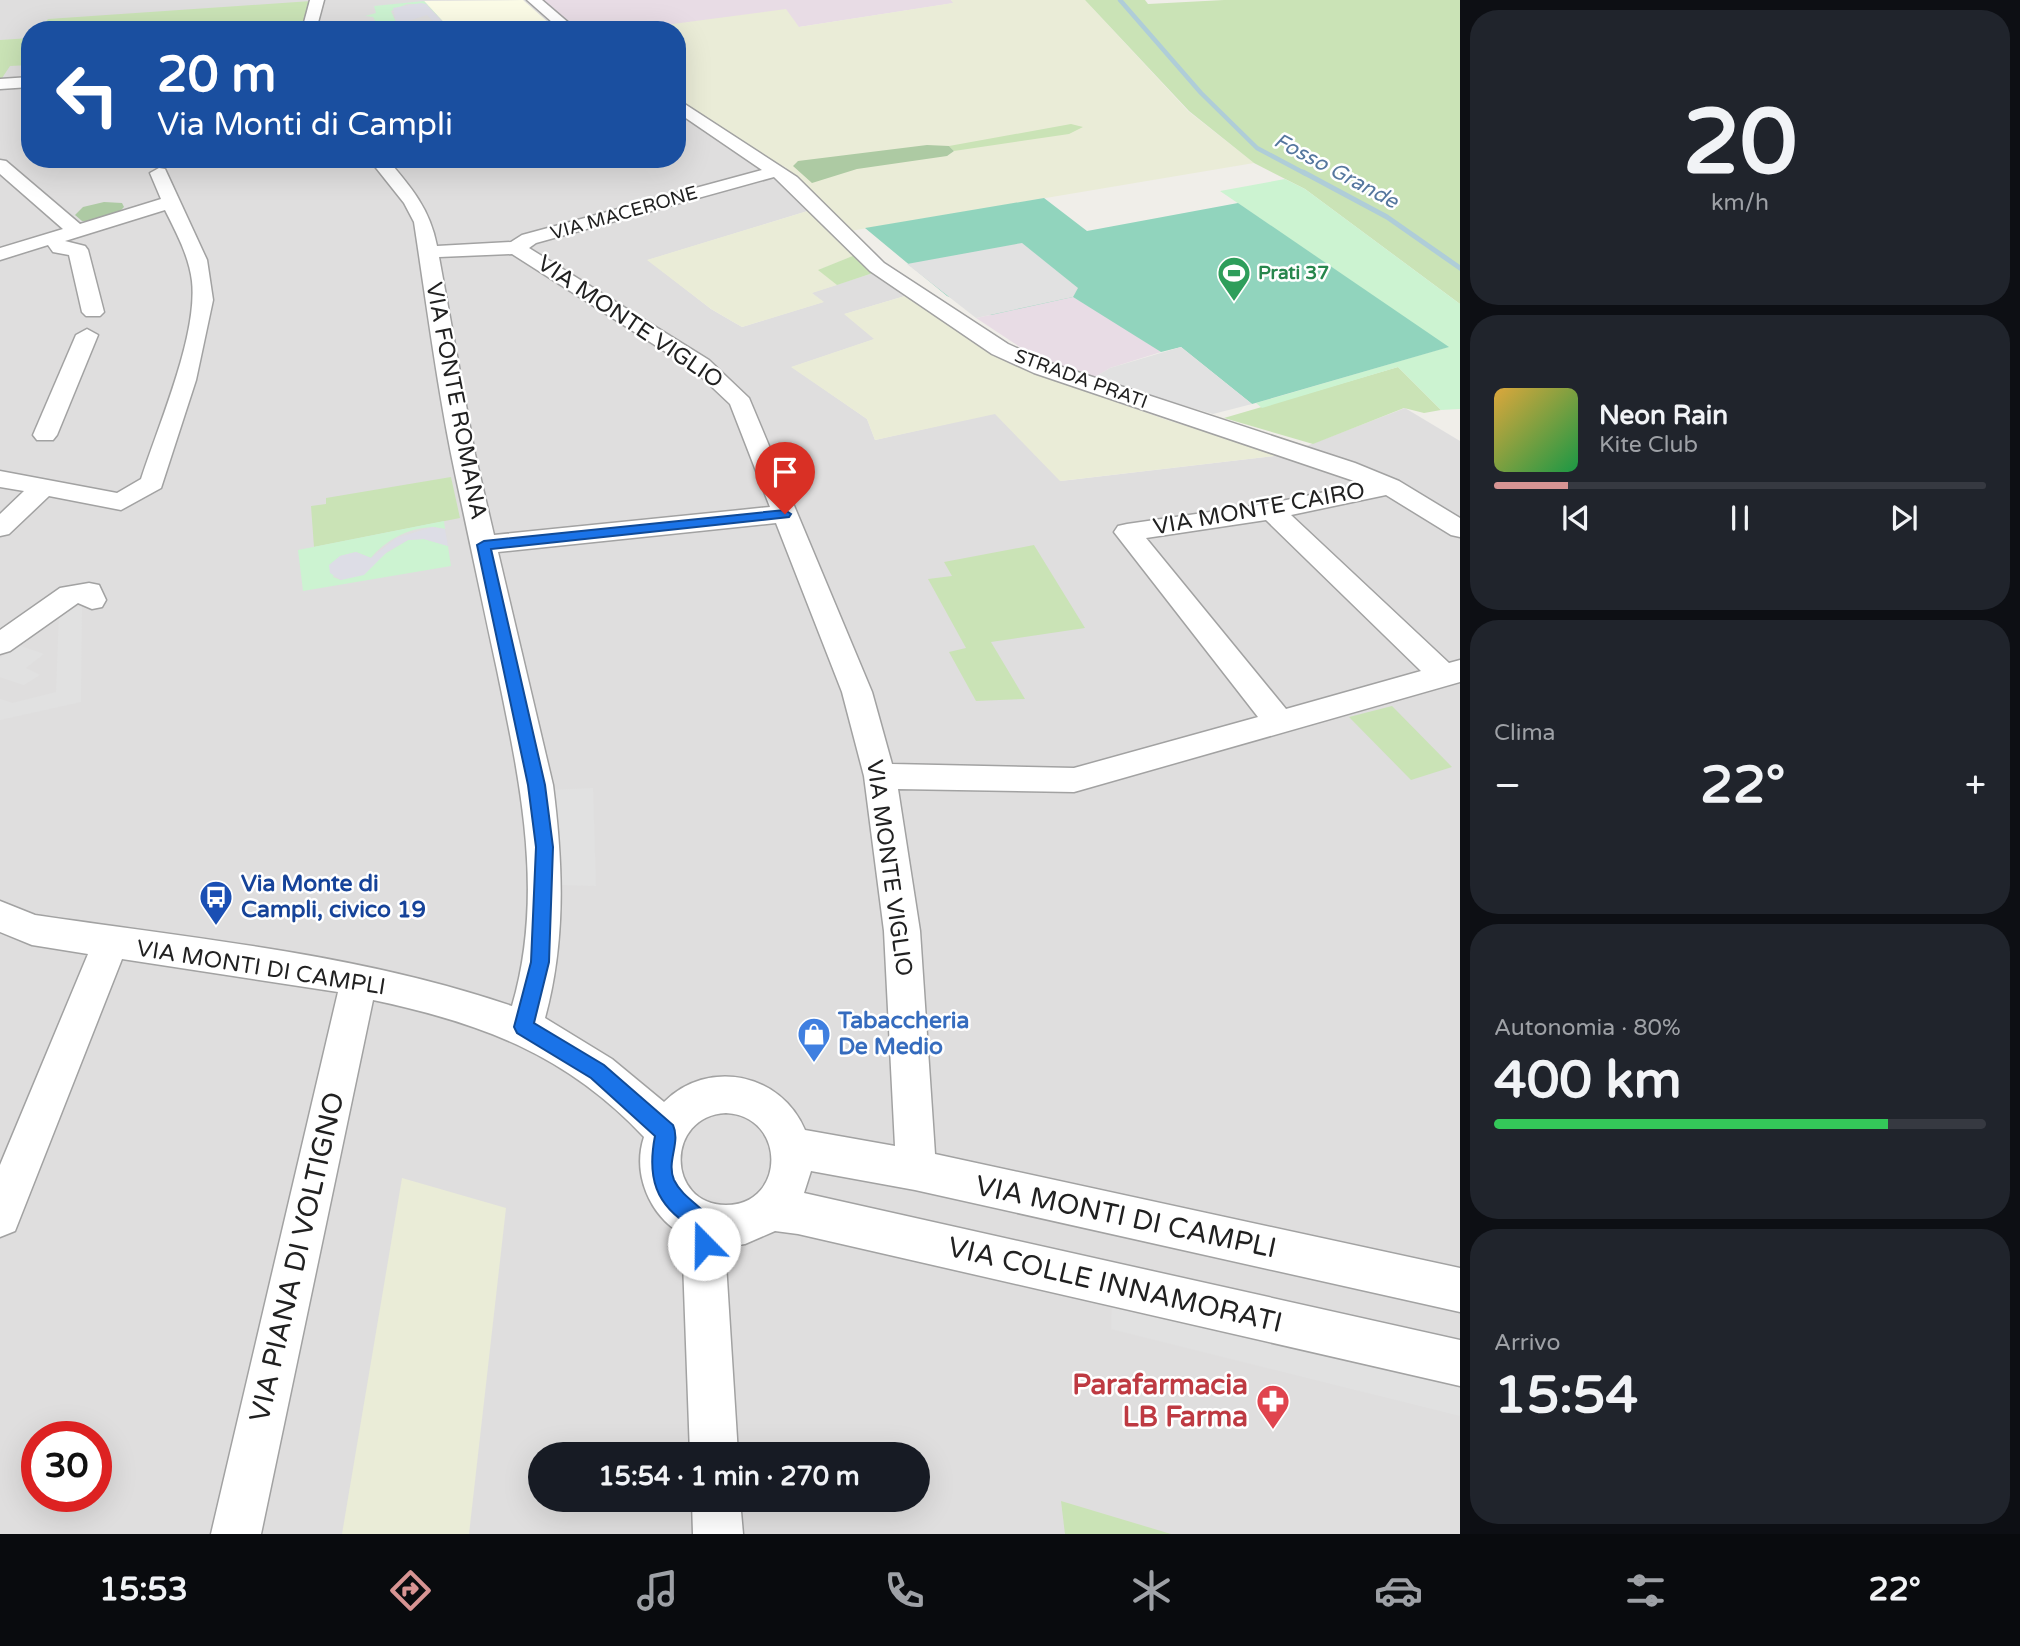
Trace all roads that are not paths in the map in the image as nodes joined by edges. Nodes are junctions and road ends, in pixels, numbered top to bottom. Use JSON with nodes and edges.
{"nodes":[{"id":1,"x":317,"y":0,"type":"edge"},
{"id":2,"x":534,"y":0,"type":"edge"},
{"id":3,"x":311,"y":21,"type":"edge"},
{"id":4,"x":559,"y":21,"type":"edge"},
{"id":5,"x":21,"y":83,"type":"edge"},
{"id":6,"x":0,"y":84,"type":"edge"},
{"id":7,"x":686,"y":110,"type":"edge"},
{"id":8,"x":385,"y":168,"type":"edge"},
{"id":9,"x":777,"y":171,"type":"junction"},
{"id":10,"x":4,"y":173,"type":"edge"},
{"id":11,"x":159,"y":173,"type":"dead end"},
{"id":12,"x":171,"y":202,"type":"junction"},
{"id":13,"x":77,"y":231,"type":"junction"},
{"id":14,"x":53,"y":238,"type":"junction"},
{"id":15,"x":516,"y":248,"type":"junction"},
{"id":16,"x":429,"y":252,"type":"junction"},
{"id":17,"x":0,"y":254,"type":"edge"},
{"id":18,"x":93,"y":312,"type":"dead end"},
{"id":19,"x":87,"y":335,"type":"dead end"},
{"id":20,"x":45,"y":435,"type":"dead end"},
{"id":21,"x":0,"y":479,"type":"edge"},
{"id":22,"x":1391,"y":485,"type":"junction"},
{"id":23,"x":43,"y":488,"type":"junction"},
{"id":24,"x":1272,"y":511,"type":"junction"},
{"id":25,"x":785,"y":514,"type":"junction"},
{"id":26,"x":0,"y":528,"type":"edge"},
{"id":27,"x":1460,"y":528,"type":"edge"},
{"id":28,"x":484,"y":545,"type":"junction"},
{"id":29,"x":92,"y":600,"type":"dead end"},
{"id":30,"x":0,"y":643,"type":"edge"},
{"id":31,"x":1452,"y":673,"type":"edge"},
{"id":32,"x":1279,"y":722,"type":"junction"},
{"id":33,"x":880,"y":776,"type":"junction"},
{"id":34,"x":0,"y":916,"type":"edge"},
{"id":35,"x":110,"y":943,"type":"junction"},
{"id":36,"x":359,"y":979,"type":"junction"},
{"id":37,"x":524,"y":1027,"type":"junction"},
{"id":38,"x":666,"y":1132,"type":"junction"},
{"id":39,"x":792,"y":1147,"type":"junction"},
{"id":40,"x":915,"y":1170,"type":"junction"},
{"id":41,"x":770,"y":1210,"type":"junction"},
{"id":42,"x":0,"y":1216,"type":"edge"},
{"id":43,"x":702,"y":1221,"type":"junction"},
{"id":44,"x":1460,"y":1290,"type":"edge"},
{"id":45,"x":1460,"y":1363,"type":"edge"},
{"id":46,"x":713,"y":1442,"type":"edge"},
{"id":47,"x":717,"y":1512,"type":"edge"},
{"id":48,"x":236,"y":1534,"type":"edge"},
{"id":49,"x":718,"y":1534,"type":"edge"}],
"edges":[{"from":1,"to":3,"type":"street"},
{"from":2,"to":4,"type":"street"},
{"from":5,"to":6,"type":"street"},
{"from":7,"to":9,"type":"street","name":"STRADA PRATI"},
{"from":8,"to":16,"type":"street","name":"VIA FONTE ROMANA"},
{"from":9,"to":15,"type":"street","name":"VIA MACERONE"},
{"from":9,"to":22,"type":"street","name":"STRADA PRATI"},
{"from":10,"to":13,"type":"street"},
{"from":11,"to":12,"type":"street"},
{"from":12,"to":13,"type":"street"},
{"from":12,"to":23,"type":"street"},
{"from":13,"to":14,"type":"street"},
{"from":14,"to":17,"type":"street"},
{"from":14,"to":18,"type":"street"},
{"from":15,"to":16,"type":"street","name":"VIA MACERONE"},
{"from":15,"to":25,"type":"street","name":"VIA MONTE VIGLIO"},
{"from":16,"to":28,"type":"street","name":"VIA FONTE ROMANA"},
{"from":19,"to":20,"type":"street"},
{"from":21,"to":23,"type":"street"},
{"from":22,"to":24,"type":"street","name":"VIA MONTE CAIRO"},
{"from":22,"to":27,"type":"street","name":"STRADA PRATI"},
{"from":23,"to":26,"type":"street"},
{"from":24,"to":31,"type":"street"},
{"from":24,"to":32,"type":"street","name":"VIA MONTE CAIRO"},
{"from":25,"to":28,"type":"street"},
{"from":25,"to":33,"type":"street","name":"VIA MONTE VIGLIO"},
{"from":28,"to":37,"type":"street","name":"VIA FONTE ROMANA"},
{"from":29,"to":30,"type":"street"},
{"from":31,"to":32,"type":"street"},
{"from":32,"to":33,"type":"street"},
{"from":33,"to":40,"type":"street","name":"VIA MONTE VIGLIO"},
{"from":34,"to":35,"type":"street","name":"VIA MONTI DI CAMPLI"},
{"from":35,"to":36,"type":"street","name":"VIA MONTI DI CAMPLI"},
{"from":35,"to":42,"type":"street","name":"VIA MONTI DI CAMPLI"},
{"from":36,"to":37,"type":"street","name":"VIA MONTI DI CAMPLI"},
{"from":36,"to":48,"type":"street","name":"VIA PIANA DI VOLTIGNO"},
{"from":37,"to":38,"type":"street","name":"VIA MONTI DI CAMPLI"},
{"from":38,"to":39,"type":"street"},
{"from":38,"to":43,"type":"street"},
{"from":39,"to":40,"type":"street","name":"VIA MONTI DI CAMPLI"},
{"from":39,"to":41,"type":"street"},
{"from":40,"to":44,"type":"street","name":"VIA MONTI DI CAMPLI"},
{"from":41,"to":43,"type":"street"},
{"from":41,"to":45,"type":"street","name":"VIA COLLE INNAMORATI"},
{"from":43,"to":46,"type":"street"},
{"from":47,"to":49,"type":"street"}]}
